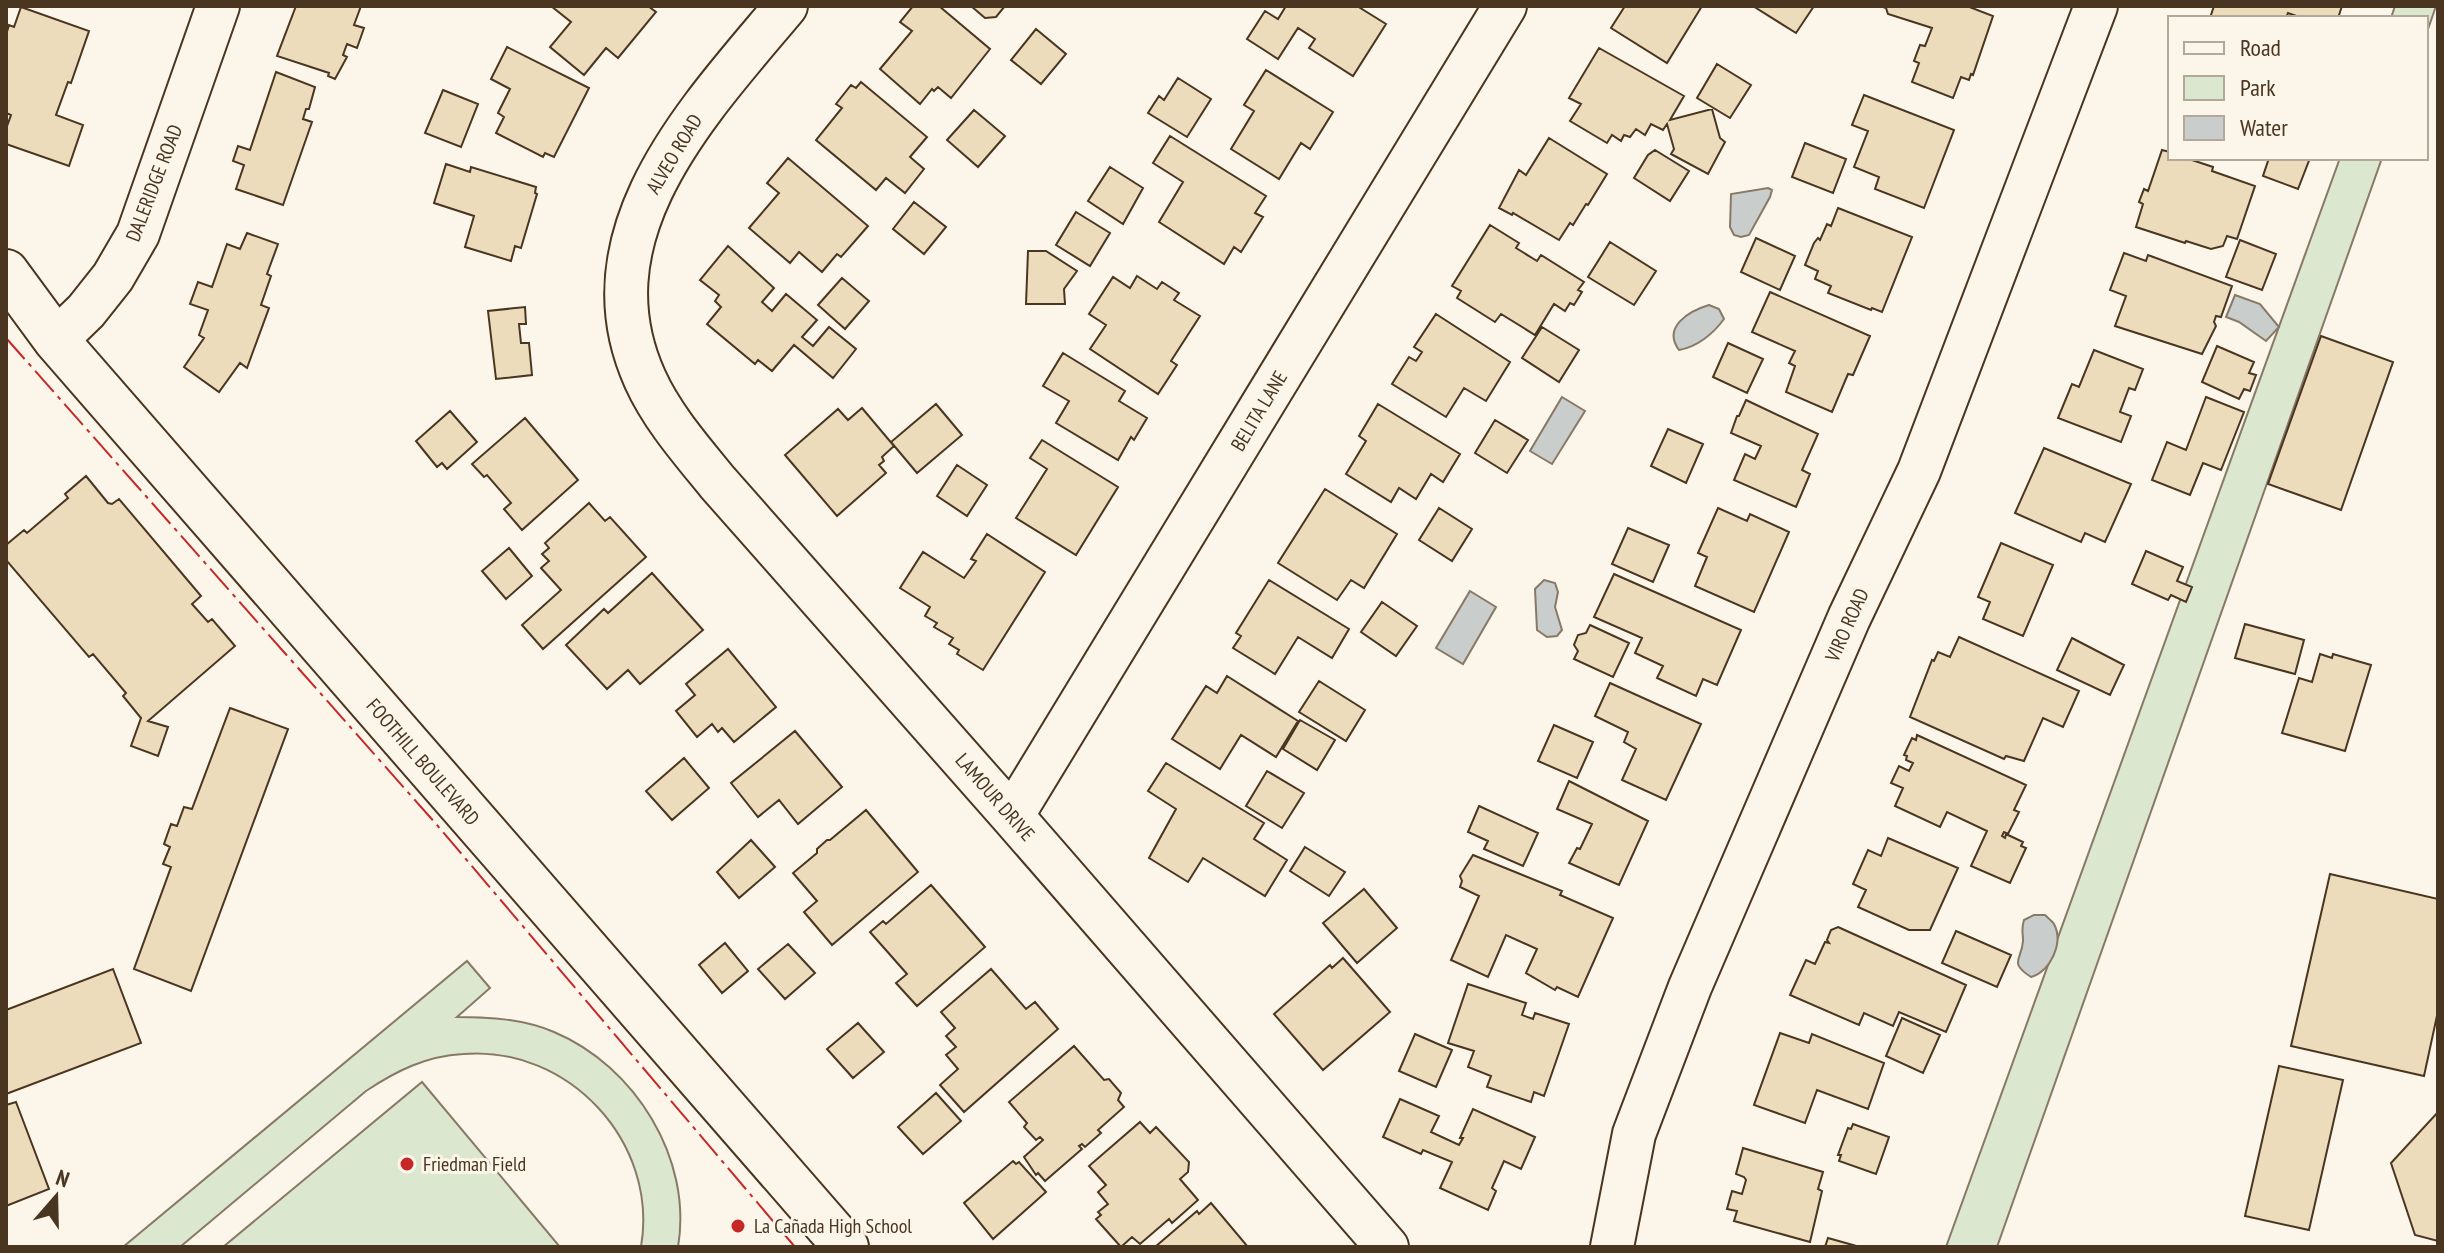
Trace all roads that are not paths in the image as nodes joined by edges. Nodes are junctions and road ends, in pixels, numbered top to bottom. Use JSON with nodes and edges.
{"nodes":[{"id":1,"x":218,"y":6,"type":"edge"},
{"id":2,"x":786,"y":6,"type":"edge"},
{"id":3,"x":1505,"y":6,"type":"edge"},
{"id":4,"x":2096,"y":6,"type":"edge"},
{"id":5,"x":6,"y":272,"type":"edge"},
{"id":6,"x":629,"y":330,"type":"joint"},
{"id":7,"x":56,"y":340,"type":"junction"},
{"id":8,"x":1012,"y":816,"type":"junction"},
{"id":9,"x":846,"y":1247,"type":"edge"},
{"id":10,"x":1387,"y":1247,"type":"edge"},
{"id":11,"x":1612,"y":1247,"type":"edge"}],
"edges":[{"from":1,"to":7,"type":"street","name":"DALERIDGE ROAD"},
{"from":2,"to":6,"type":"street","name":"ALVEO ROAD"},
{"from":3,"to":8,"type":"street","name":"BELITA LANE"},
{"from":4,"to":11,"type":"street","name":"VIRO ROAD"},
{"from":5,"to":7,"type":"main road","name":"FOOTHILL BOULEVARD"},
{"from":6,"to":8,"type":"street","name":"LAMOUR DRIVE"},
{"from":7,"to":9,"type":"main road","name":"FOOTHILL BOULEVARD"},
{"from":8,"to":10,"type":"street","name":"LAMOUR DRIVE"}]}
